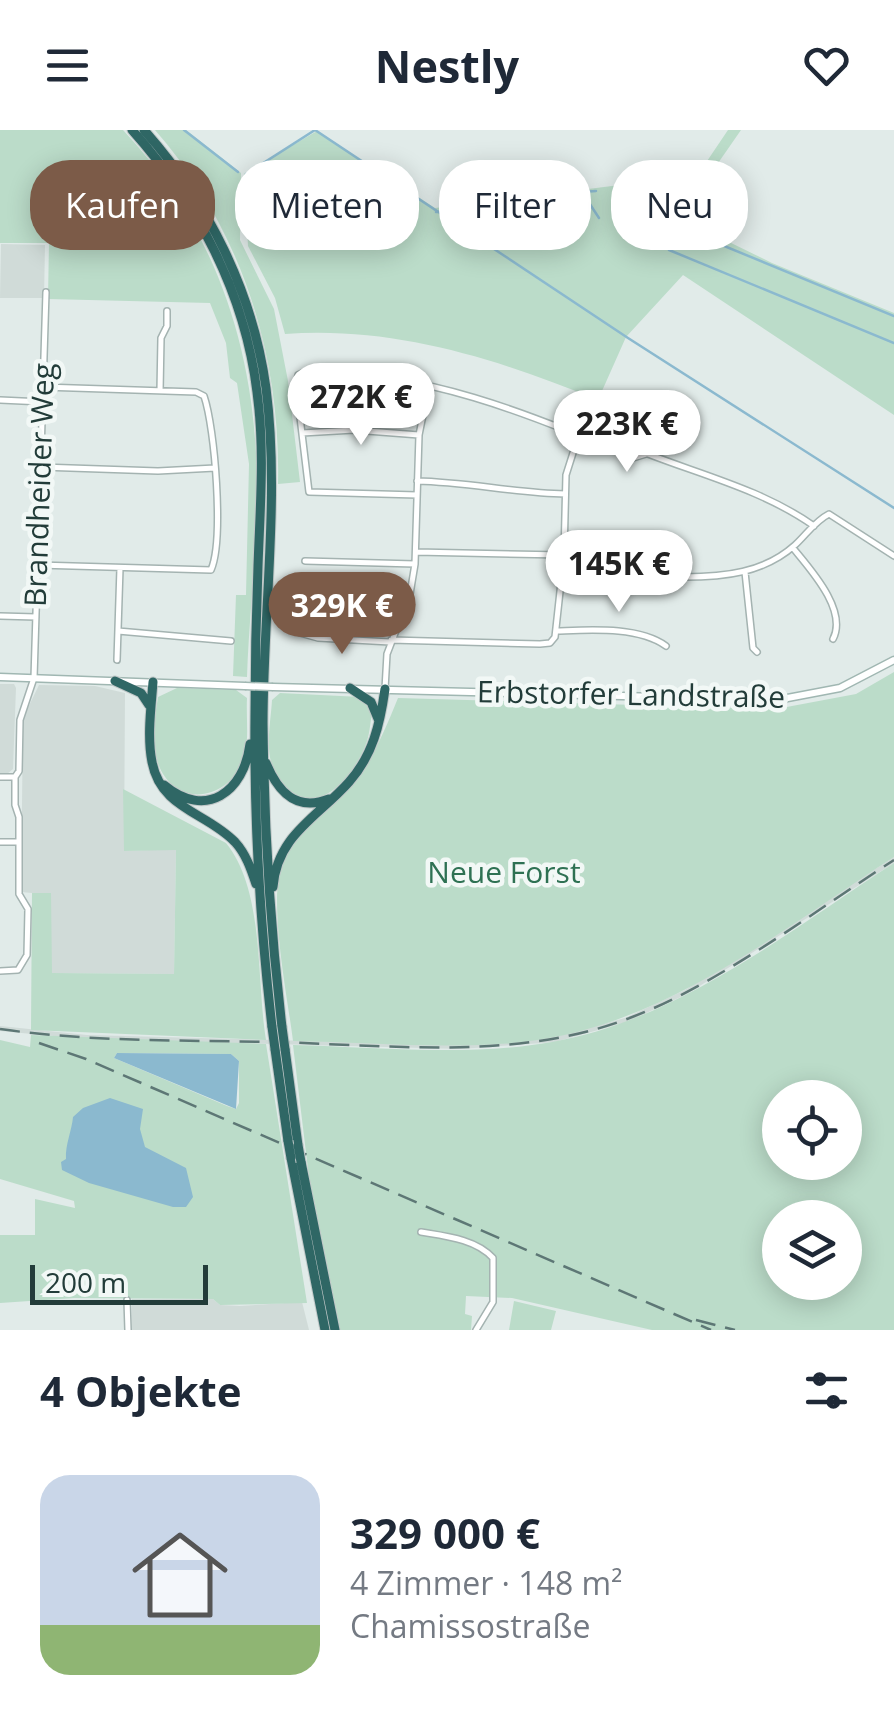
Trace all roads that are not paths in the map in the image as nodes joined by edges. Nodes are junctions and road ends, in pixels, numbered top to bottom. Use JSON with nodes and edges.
{"nodes":[{"id":1,"x":132,"y":130,"type":"edge"},
{"id":2,"x":144,"y":130,"type":"edge"},
{"id":3,"x":46,"y":292,"type":"dead end"},
{"id":4,"x":168,"y":311,"type":"dead end"},
{"id":5,"x":430,"y":385,"type":"junction"},
{"id":6,"x":43,"y":387,"type":"junction"},
{"id":7,"x":160,"y":391,"type":"junction"},
{"id":8,"x":0,"y":400,"type":"edge"},
{"id":9,"x":42,"y":402,"type":"junction"},
{"id":10,"x":302,"y":433,"type":"junction"},
{"id":11,"x":419,"y":434,"type":"junction"},
{"id":12,"x":579,"y":434,"type":"junction"},
{"id":13,"x":40,"y":467,"type":"junction"},
{"id":14,"x":215,"y":468,"type":"junction"},
{"id":15,"x":418,"y":481,"type":"junction"},
{"id":16,"x":565,"y":494,"type":"junction"},
{"id":17,"x":417,"y":495,"type":"junction"},
{"id":18,"x":814,"y":526,"type":"junction"},
{"id":19,"x":564,"y":545,"type":"junction"},
{"id":20,"x":793,"y":548,"type":"junction"},
{"id":21,"x":416,"y":552,"type":"junction"},
{"id":22,"x":564,"y":555,"type":"junction"},
{"id":23,"x":894,"y":556,"type":"edge"},
{"id":24,"x":305,"y":561,"type":"dead end"},
{"id":25,"x":415,"y":564,"type":"junction"},
{"id":26,"x":38,"y":565,"type":"junction"},
{"id":27,"x":120,"y":568,"type":"junction"},
{"id":28,"x":745,"y":572,"type":"junction"},
{"id":29,"x":0,"y":616,"type":"edge"},
{"id":30,"x":36,"y":617,"type":"junction"},
{"id":31,"x":118,"y":631,"type":"junction"},
{"id":32,"x":556,"y":631,"type":"junction"},
{"id":33,"x":300,"y":633,"type":"dead end"},
{"id":34,"x":832,"y":639,"type":"dead end"},
{"id":35,"x":231,"y":641,"type":"dead end"},
{"id":36,"x":391,"y":641,"type":"junction"},
{"id":37,"x":666,"y":646,"type":"dead end"},
{"id":38,"x":757,"y":652,"type":"dead end"},
{"id":39,"x":117,"y":660,"type":"dead end"},
{"id":40,"x":894,"y":660,"type":"edge"},
{"id":41,"x":0,"y":676,"type":"edge"},
{"id":42,"x":34,"y":678,"type":"junction"},
{"id":43,"x":115,"y":681,"type":"junction"},
{"id":44,"x":153,"y":682,"type":"junction"},
{"id":45,"x":350,"y":688,"type":"junction"},
{"id":46,"x":385,"y":689,"type":"junction"},
{"id":47,"x":151,"y":713,"type":"junction"},
{"id":48,"x":254,"y":722,"type":"junction"},
{"id":49,"x":380,"y":724,"type":"junction"},
{"id":50,"x":264,"y":760,"type":"junction"},
{"id":51,"x":0,"y":776,"type":"edge"},
{"id":52,"x":16,"y":777,"type":"junction"},
{"id":53,"x":158,"y":779,"type":"junction"},
{"id":54,"x":336,"y":796,"type":"junction"},
{"id":55,"x":0,"y":842,"type":"edge"},
{"id":56,"x":18,"y":842,"type":"junction"},
{"id":57,"x":260,"y":896,"type":"junction"},
{"id":58,"x":272,"y":924,"type":"junction"},
{"id":59,"x":0,"y":971,"type":"edge"},
{"id":60,"x":277,"y":1027,"type":"junction"},
{"id":61,"x":296,"y":1160,"type":"junction"},
{"id":62,"x":421,"y":1232,"type":"dead end"},
{"id":63,"x":127,"y":1300,"type":"dead end"},
{"id":64,"x":128,"y":1330,"type":"edge"},
{"id":65,"x":325,"y":1330,"type":"edge"},
{"id":66,"x":334,"y":1330,"type":"edge"},
{"id":67,"x":476,"y":1330,"type":"edge"}],
"edges":[{"from":1,"to":48,"type":"highway"},
{"from":2,"to":50,"type":"highway"},
{"from":3,"to":6,"type":"street","name":"Brandheider Weg"},
{"from":4,"to":7,"type":"street"},
{"from":5,"to":10,"type":"street"},
{"from":5,"to":11,"type":"street"},
{"from":5,"to":12,"type":"street"},
{"from":6,"to":7,"type":"street"},
{"from":6,"to":9,"type":"street","name":"Brandheider Weg"},
{"from":7,"to":14,"type":"street"},
{"from":8,"to":9,"type":"street"},
{"from":9,"to":13,"type":"street","name":"Brandheider Weg"},
{"from":10,"to":11,"type":"street"},
{"from":10,"to":17,"type":"street"},
{"from":11,"to":15,"type":"street"},
{"from":12,"to":16,"type":"street"},
{"from":12,"to":18,"type":"street"},
{"from":13,"to":14,"type":"street"},
{"from":13,"to":26,"type":"street","name":"Brandheider Weg"},
{"from":14,"to":27,"type":"street"},
{"from":15,"to":16,"type":"street"},
{"from":15,"to":17,"type":"street"},
{"from":16,"to":19,"type":"street"},
{"from":17,"to":21,"type":"street"},
{"from":18,"to":20,"type":"street"},
{"from":18,"to":23,"type":"street"},
{"from":19,"to":22,"type":"street"},
{"from":19,"to":28,"type":"street"},
{"from":20,"to":28,"type":"street"},
{"from":20,"to":34,"type":"street"},
{"from":21,"to":22,"type":"street"},
{"from":21,"to":25,"type":"street"},
{"from":22,"to":32,"type":"street"},
{"from":24,"to":25,"type":"street"},
{"from":25,"to":36,"type":"street"},
{"from":26,"to":27,"type":"street"},
{"from":26,"to":30,"type":"street","name":"Brandheider Weg"},
{"from":27,"to":31,"type":"street"},
{"from":28,"to":38,"type":"street"},
{"from":29,"to":30,"type":"street"},
{"from":30,"to":42,"type":"street","name":"Brandheider Weg"},
{"from":31,"to":35,"type":"street"},
{"from":31,"to":39,"type":"street"},
{"from":32,"to":36,"type":"street"},
{"from":32,"to":37,"type":"street"},
{"from":33,"to":36,"type":"street"},
{"from":36,"to":46,"type":"street"},
{"from":40,"to":46,"type":"street","name":"Erbstorfer Landstraße"},
{"from":41,"to":42,"type":"street","name":"Erbstorfer Landstraße"},
{"from":42,"to":43,"type":"street","name":"Erbstorfer Landstraße"},
{"from":42,"to":52,"type":"street","name":"Brandheider Weg"},
{"from":43,"to":44,"type":"street","name":"Erbstorfer Landstraße"},
{"from":43,"to":47,"type":"highway"},
{"from":44,"to":45,"type":"street","name":"Erbstorfer Landstraße","bridge":true},
{"from":44,"to":47,"type":"highway"},
{"from":45,"to":46,"type":"street","name":"Erbstorfer Landstraße"},
{"from":45,"to":49,"type":"highway"},
{"from":46,"to":49,"type":"highway"},
{"from":47,"to":53,"type":"highway"},
{"from":48,"to":53,"type":"highway"},
{"from":48,"to":57,"type":"highway"},
{"from":49,"to":54,"type":"highway"},
{"from":50,"to":54,"type":"highway"},
{"from":50,"to":58,"type":"highway"},
{"from":51,"to":52,"type":"street"},
{"from":52,"to":56,"type":"street","name":"Brandheider Weg"},
{"from":53,"to":57,"type":"highway"},
{"from":54,"to":58,"type":"highway"},
{"from":55,"to":56,"type":"street"},
{"from":56,"to":59,"type":"street","name":"Brandheider Weg"},
{"from":57,"to":60,"type":"highway"},
{"from":58,"to":60,"type":"highway"},
{"from":60,"to":61,"type":"highway","bridge":true},
{"from":61,"to":65,"type":"highway"},
{"from":61,"to":66,"type":"highway"},
{"from":62,"to":67,"type":"street"},
{"from":63,"to":64,"type":"street"}]}
